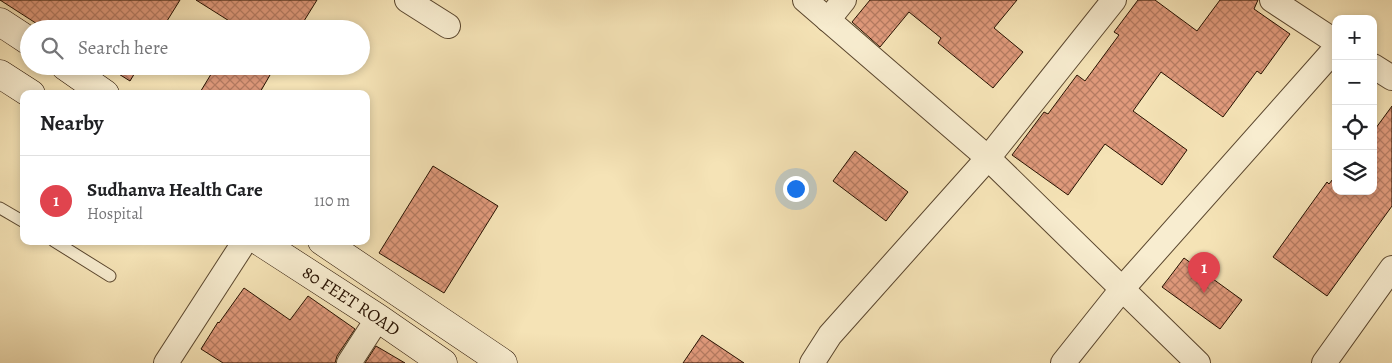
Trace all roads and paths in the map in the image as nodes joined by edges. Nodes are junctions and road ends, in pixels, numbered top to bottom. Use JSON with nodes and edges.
{"nodes":[{"id":1,"x":407,"y":0,"type":"edge"},
{"id":2,"x":805,"y":0,"type":"edge"},
{"id":3,"x":844,"y":0,"type":"edge"},
{"id":4,"x":1114,"y":0,"type":"edge"},
{"id":5,"x":1272,"y":0,"type":"edge"},
{"id":6,"x":828,"y":20,"type":"junction"},
{"id":7,"x":0,"y":22,"type":"edge"},
{"id":8,"x":448,"y":26,"type":"dead end"},
{"id":9,"x":20,"y":36,"type":"edge"},
{"id":10,"x":1332,"y":39,"type":"edge"},
{"id":11,"x":1332,"y":53,"type":"edge"},
{"id":12,"x":1377,"y":69,"type":"edge"},
{"id":13,"x":0,"y":74,"type":"edge"},
{"id":14,"x":78,"y":75,"type":"edge"},
{"id":15,"x":1392,"y":78,"type":"edge"},
{"id":16,"x":25,"y":90,"type":"edge"},
{"id":17,"x":99,"y":90,"type":"edge"},
{"id":18,"x":988,"y":158,"type":"junction"},
{"id":19,"x":0,"y":208,"type":"edge"},
{"id":20,"x":20,"y":220,"type":"edge"},
{"id":21,"x":60,"y":245,"type":"edge"},
{"id":22,"x":241,"y":245,"type":"edge"},
{"id":23,"x":265,"y":245,"type":"edge"},
{"id":24,"x":328,"y":245,"type":"edge"},
{"id":25,"x":1392,"y":268,"type":"edge"},
{"id":26,"x":110,"y":276,"type":"dead end"},
{"id":27,"x":1122,"y":289,"type":"junction"},
{"id":28,"x":378,"y":318,"type":"junction"},
{"id":29,"x":166,"y":363,"type":"edge"},
{"id":30,"x":349,"y":363,"type":"edge"},
{"id":31,"x":443,"y":363,"type":"edge"},
{"id":32,"x":504,"y":363,"type":"edge"},
{"id":33,"x":812,"y":363,"type":"edge"},
{"id":34,"x":1062,"y":363,"type":"edge"},
{"id":35,"x":1198,"y":363,"type":"edge"},
{"id":36,"x":1324,"y":363,"type":"edge"}],
"edges":[{"from":1,"to":8,"type":"street"},
{"from":2,"to":6,"type":"street"},
{"from":3,"to":6,"type":"street"},
{"from":4,"to":18,"type":"street"},
{"from":5,"to":10,"type":"street"},
{"from":6,"to":18,"type":"street"},
{"from":7,"to":9,"type":"main road"},
{"from":11,"to":27,"type":"street"},
{"from":12,"to":15,"type":"street"},
{"from":13,"to":16,"type":"main road"},
{"from":14,"to":17,"type":"main road"},
{"from":18,"to":27,"type":"street"},
{"from":18,"to":33,"type":"street"},
{"from":19,"to":20,"type":"lane"},
{"from":21,"to":26,"type":"lane"},
{"from":22,"to":29,"type":"street"},
{"from":23,"to":28,"type":"main road","name":"80 FEET ROAD"},
{"from":24,"to":32,"type":"main road","name":"80 FEET ROAD"},
{"from":25,"to":36,"type":"street"},
{"from":27,"to":34,"type":"street"},
{"from":27,"to":35,"type":"street"},
{"from":28,"to":30,"type":"street"},
{"from":28,"to":31,"type":"main road","name":"80 FEET ROAD"}]}
